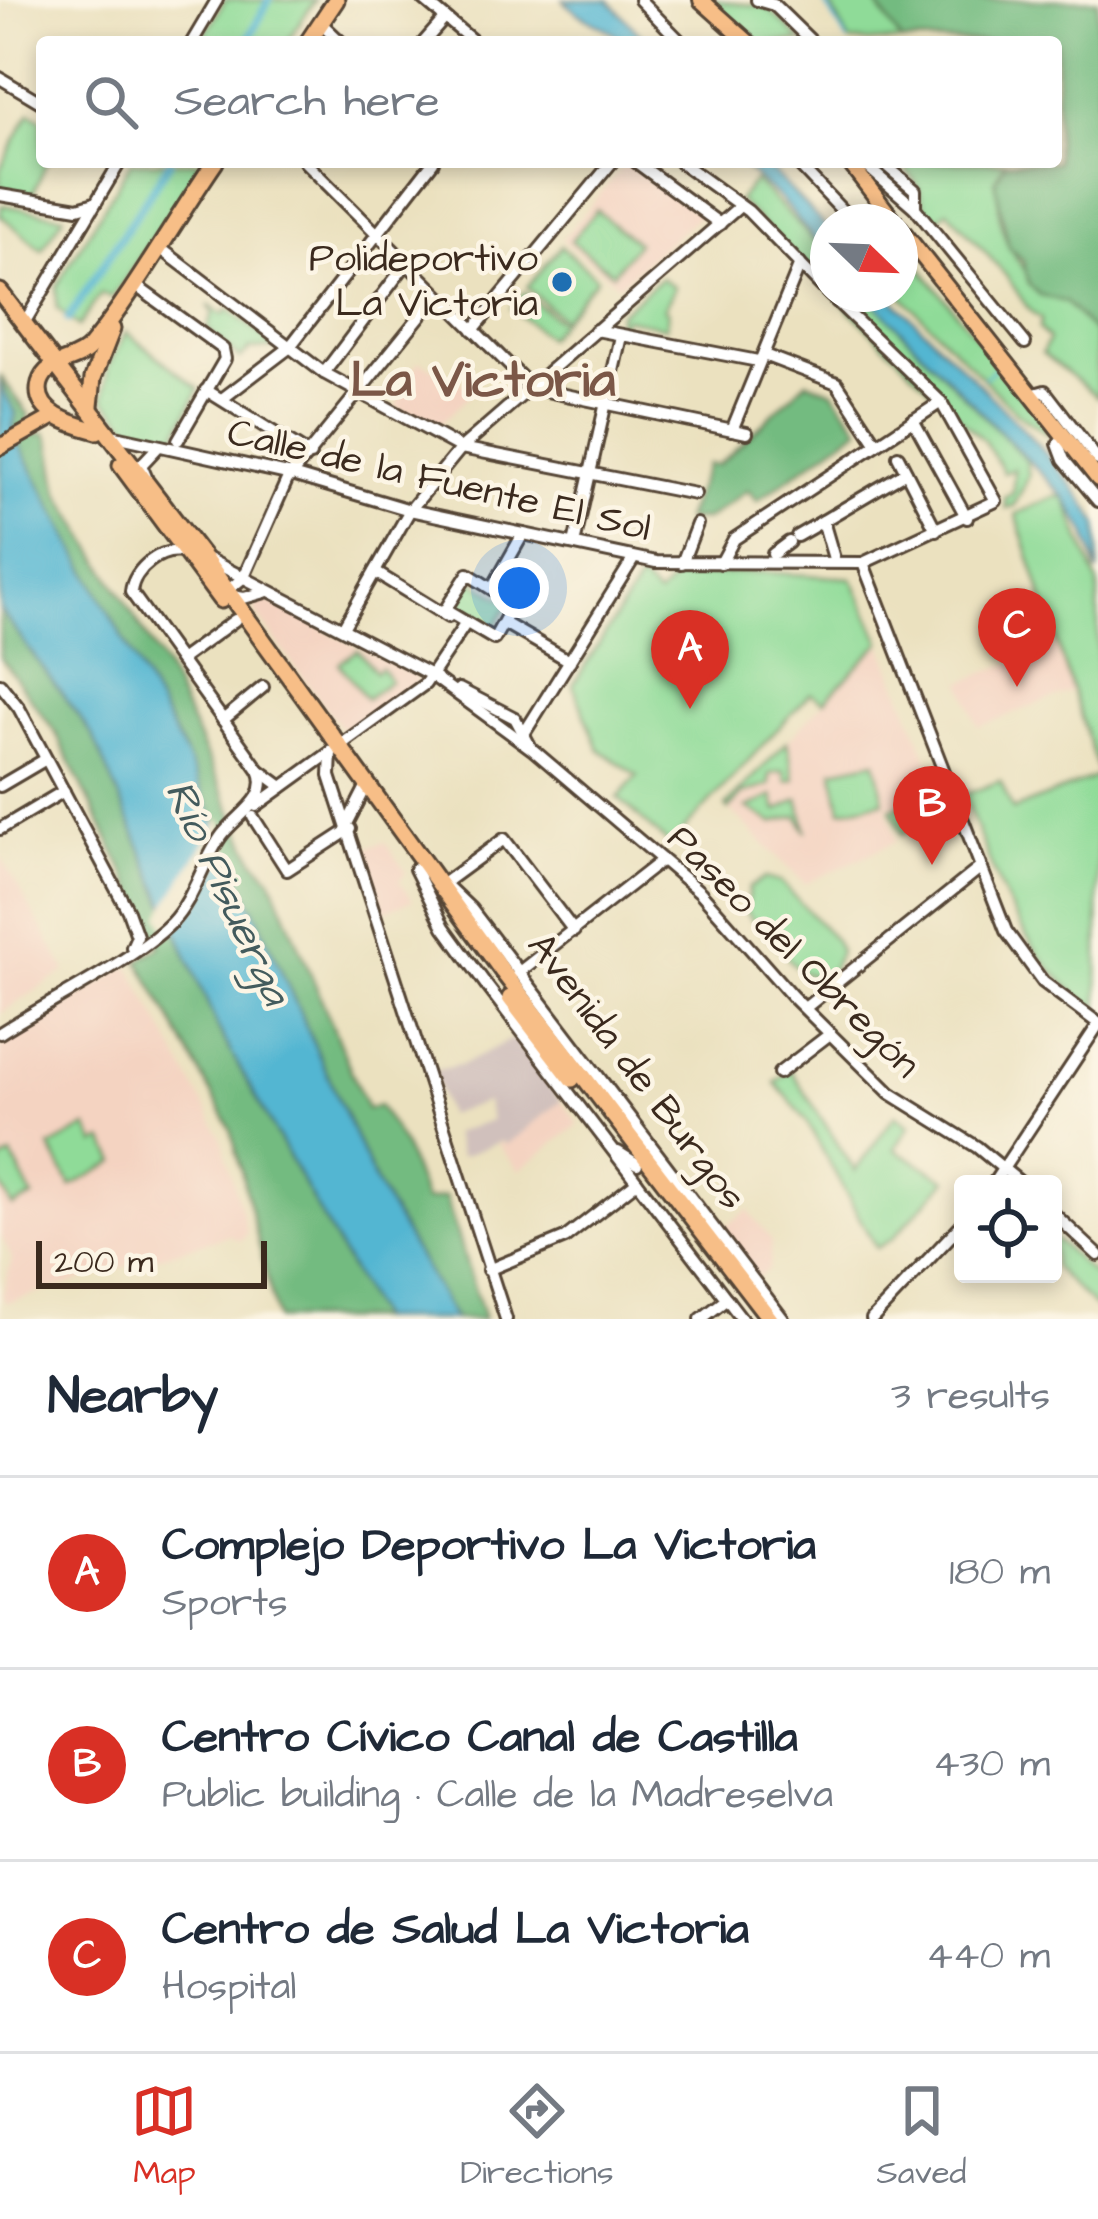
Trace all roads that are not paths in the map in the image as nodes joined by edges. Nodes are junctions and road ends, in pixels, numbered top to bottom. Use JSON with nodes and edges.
{"nodes":[{"id":1,"x":217,"y":0,"type":"edge"},
{"id":2,"x":325,"y":0,"type":"edge"},
{"id":3,"x":336,"y":0,"type":"edge"},
{"id":4,"x":424,"y":0,"type":"edge"},
{"id":5,"x":640,"y":0,"type":"edge"},
{"id":6,"x":701,"y":0,"type":"edge"},
{"id":7,"x":757,"y":0,"type":"edge"},
{"id":8,"x":445,"y":18,"type":"junction"},
{"id":9,"x":321,"y":23,"type":"junction"},
{"id":10,"x":196,"y":36,"type":"edge"},
{"id":11,"x":301,"y":36,"type":"edge"},
{"id":12,"x":312,"y":36,"type":"edge"},
{"id":13,"x":334,"y":36,"type":"edge"},
{"id":14,"x":429,"y":36,"type":"edge"},
{"id":15,"x":466,"y":36,"type":"edge"},
{"id":16,"x":675,"y":36,"type":"edge"},
{"id":17,"x":741,"y":36,"type":"edge"},
{"id":18,"x":806,"y":36,"type":"edge"},
{"id":19,"x":0,"y":78,"type":"edge"},
{"id":20,"x":36,"y":100,"type":"edge"},
{"id":21,"x":115,"y":168,"type":"edge"},
{"id":22,"x":211,"y":168,"type":"edge"},
{"id":23,"x":221,"y":168,"type":"edge"},
{"id":24,"x":311,"y":168,"type":"edge"},
{"id":25,"x":428,"y":168,"type":"edge"},
{"id":26,"x":607,"y":168,"type":"edge"},
{"id":27,"x":643,"y":168,"type":"edge"},
{"id":28,"x":688,"y":168,"type":"edge"},
{"id":29,"x":802,"y":168,"type":"edge"},
{"id":30,"x":854,"y":168,"type":"edge"},
{"id":31,"x":869,"y":168,"type":"edge"},
{"id":32,"x":889,"y":168,"type":"edge"},
{"id":33,"x":0,"y":195,"type":"edge"},
{"id":34,"x":837,"y":204,"type":"edge"},
{"id":35,"x":882,"y":204,"type":"edge"},
{"id":36,"x":910,"y":204,"type":"edge"},
{"id":37,"x":915,"y":204,"type":"edge"},
{"id":38,"x":740,"y":206,"type":"junction"},
{"id":39,"x":918,"y":212,"type":"edge"},
{"id":40,"x":82,"y":214,"type":"junction"},
{"id":41,"x":720,"y":224,"type":"junction"},
{"id":42,"x":378,"y":233,"type":"junction"},
{"id":43,"x":164,"y":251,"type":"junction"},
{"id":44,"x":918,"y":251,"type":"edge"},
{"id":45,"x":406,"y":264,"type":"junction"},
{"id":46,"x":798,"y":269,"type":"junction"},
{"id":47,"x":810,"y":278,"type":"edge"},
{"id":48,"x":805,"y":286,"type":"junction"},
{"id":49,"x":810,"y":287,"type":"edge"},
{"id":50,"x":139,"y":288,"type":"junction"},
{"id":51,"x":789,"y":291,"type":"junction"},
{"id":52,"x":0,"y":292,"type":"edge"},
{"id":53,"x":437,"y":295,"type":"junction"},
{"id":54,"x":0,"y":307,"type":"edge"},
{"id":55,"x":848,"y":312,"type":"edge"},
{"id":56,"x":26,"y":320,"type":"junction"},
{"id":57,"x":473,"y":330,"type":"junction"},
{"id":58,"x":596,"y":330,"type":"junction"},
{"id":59,"x":621,"y":336,"type":"junction"},
{"id":60,"x":1025,"y":343,"type":"dead end"},
{"id":61,"x":289,"y":348,"type":"junction"},
{"id":62,"x":761,"y":358,"type":"junction"},
{"id":63,"x":55,"y":366,"type":"junction"},
{"id":64,"x":325,"y":373,"type":"junction"},
{"id":65,"x":532,"y":388,"type":"junction"},
{"id":66,"x":206,"y":390,"type":"junction"},
{"id":67,"x":359,"y":395,"type":"junction"},
{"id":68,"x":1031,"y":395,"type":"junction"},
{"id":69,"x":223,"y":399,"type":"junction"},
{"id":70,"x":941,"y":402,"type":"junction"},
{"id":71,"x":606,"y":405,"type":"junction"},
{"id":72,"x":87,"y":410,"type":"junction"},
{"id":73,"x":59,"y":417,"type":"junction"},
{"id":74,"x":913,"y":420,"type":"junction"},
{"id":75,"x":732,"y":430,"type":"junction"},
{"id":76,"x":105,"y":431,"type":"junction"},
{"id":77,"x":747,"y":433,"type":"dead end"},
{"id":78,"x":1064,"y":436,"type":"junction"},
{"id":79,"x":178,"y":440,"type":"junction"},
{"id":80,"x":877,"y":443,"type":"junction"},
{"id":81,"x":0,"y":448,"type":"edge"},
{"id":82,"x":157,"y":448,"type":"junction"},
{"id":83,"x":461,"y":448,"type":"junction"},
{"id":84,"x":183,"y":454,"type":"junction"},
{"id":85,"x":310,"y":455,"type":"junction"},
{"id":86,"x":898,"y":456,"type":"dead end"},
{"id":87,"x":906,"y":472,"type":"junction"},
{"id":88,"x":1097,"y":472,"type":"edge"},
{"id":89,"x":591,"y":473,"type":"junction"},
{"id":90,"x":292,"y":475,"type":"junction"},
{"id":91,"x":695,"y":494,"type":"dead end"},
{"id":92,"x":152,"y":499,"type":"junction"},
{"id":93,"x":1098,"y":502,"type":"edge"},
{"id":94,"x":410,"y":510,"type":"junction"},
{"id":95,"x":967,"y":518,"type":"junction"},
{"id":96,"x":823,"y":521,"type":"junction"},
{"id":97,"x":697,"y":524,"type":"dead end"},
{"id":98,"x":165,"y":525,"type":"junction"},
{"id":99,"x":937,"y":530,"type":"junction"},
{"id":100,"x":524,"y":534,"type":"junction"},
{"id":101,"x":574,"y":544,"type":"junction"},
{"id":102,"x":167,"y":551,"type":"junction"},
{"id":103,"x":194,"y":554,"type":"junction"},
{"id":104,"x":773,"y":554,"type":"dead end"},
{"id":105,"x":634,"y":558,"type":"junction"},
{"id":106,"x":721,"y":562,"type":"junction"},
{"id":107,"x":835,"y":562,"type":"junction"},
{"id":108,"x":682,"y":563,"type":"junction"},
{"id":109,"x":863,"y":563,"type":"junction"},
{"id":110,"x":375,"y":572,"type":"junction"},
{"id":111,"x":244,"y":577,"type":"junction"},
{"id":112,"x":493,"y":587,"type":"junction"},
{"id":113,"x":280,"y":596,"type":"junction"},
{"id":114,"x":232,"y":602,"type":"junction"},
{"id":115,"x":448,"y":616,"type":"junction"},
{"id":116,"x":504,"y":623,"type":"junction"},
{"id":117,"x":464,"y":626,"type":"junction"},
{"id":118,"x":343,"y":628,"type":"junction"},
{"id":119,"x":179,"y":660,"type":"junction"},
{"id":120,"x":570,"y":661,"type":"junction"},
{"id":121,"x":434,"y":677,"type":"junction"},
{"id":122,"x":0,"y":684,"type":"edge"},
{"id":123,"x":263,"y":687,"type":"dead end"},
{"id":124,"x":4,"y":695,"type":"edge"},
{"id":125,"x":223,"y":720,"type":"junction"},
{"id":126,"x":496,"y":723,"type":"junction"},
{"id":127,"x":525,"y":732,"type":"junction"},
{"id":128,"x":335,"y":749,"type":"junction"},
{"id":129,"x":532,"y":749,"type":"junction"},
{"id":130,"x":46,"y":759,"type":"junction"},
{"id":131,"x":308,"y":769,"type":"junction"},
{"id":132,"x":260,"y":770,"type":"junction"},
{"id":133,"x":330,"y":776,"type":"junction"},
{"id":134,"x":0,"y":785,"type":"edge"},
{"id":135,"x":282,"y":787,"type":"junction"},
{"id":136,"x":64,"y":791,"type":"junction"},
{"id":137,"x":355,"y":798,"type":"junction"},
{"id":138,"x":238,"y":816,"type":"junction"},
{"id":139,"x":253,"y":817,"type":"dead end"},
{"id":140,"x":349,"y":827,"type":"junction"},
{"id":141,"x":0,"y":829,"type":"edge"},
{"id":142,"x":661,"y":861,"type":"junction"},
{"id":143,"x":980,"y":868,"type":"junction"},
{"id":144,"x":430,"y":875,"type":"junction"},
{"id":145,"x":134,"y":923,"type":"junction"},
{"id":146,"x":574,"y":931,"type":"junction"},
{"id":147,"x":152,"y":937,"type":"junction"},
{"id":148,"x":131,"y":950,"type":"junction"},
{"id":149,"x":510,"y":972,"type":"junction"},
{"id":150,"x":497,"y":1000,"type":"junction"},
{"id":151,"x":805,"y":1009,"type":"junction"},
{"id":152,"x":555,"y":1023,"type":"junction"},
{"id":153,"x":1098,"y":1024,"type":"edge"},
{"id":154,"x":0,"y":1033,"type":"edge"},
{"id":155,"x":830,"y":1034,"type":"junction"},
{"id":156,"x":563,"y":1059,"type":"junction"},
{"id":157,"x":779,"y":1073,"type":"dead end"},
{"id":158,"x":582,"y":1084,"type":"junction"},
{"id":159,"x":582,"y":1111,"type":"junction"},
{"id":160,"x":658,"y":1155,"type":"junction"},
{"id":161,"x":1004,"y":1167,"type":"junction"},
{"id":162,"x":637,"y":1173,"type":"junction"},
{"id":163,"x":999,"y":1175,"type":"edge"},
{"id":164,"x":1012,"y":1175,"type":"edge"},
{"id":165,"x":1062,"y":1221,"type":"edge"},
{"id":166,"x":954,"y":1232,"type":"edge"},
{"id":167,"x":1098,"y":1255,"type":"edge"},
{"id":168,"x":741,"y":1264,"type":"junction"},
{"id":169,"x":488,"y":1270,"type":"junction"},
{"id":170,"x":753,"y":1297,"type":"junction"},
{"id":171,"x":727,"y":1299,"type":"junction"},
{"id":172,"x":506,"y":1319,"type":"edge"},
{"id":173,"x":701,"y":1319,"type":"edge"},
{"id":174,"x":742,"y":1319,"type":"edge"},
{"id":175,"x":757,"y":1319,"type":"edge"},
{"id":176,"x":770,"y":1319,"type":"edge"},
{"id":177,"x":783,"y":1319,"type":"edge"},
{"id":178,"x":872,"y":1319,"type":"edge"}],
"edges":[{"from":1,"to":10,"type":"street"},
{"from":2,"to":11,"type":"highway"},
{"from":3,"to":9,"type":"highway"},
{"from":4,"to":8,"type":"street"},
{"from":5,"to":16,"type":"street"},
{"from":6,"to":17,"type":"main road"},
{"from":7,"to":18,"type":"street"},
{"from":8,"to":14,"type":"street"},
{"from":8,"to":15,"type":"street"},
{"from":9,"to":12,"type":"highway"},
{"from":9,"to":13,"type":"street"},
{"from":19,"to":20,"type":"street"},
{"from":21,"to":40,"type":"street"},
{"from":22,"to":63,"type":"highway"},
{"from":23,"to":43,"type":"highway"},
{"from":24,"to":42,"type":"street"},
{"from":25,"to":42,"type":"street"},
{"from":26,"to":57,"type":"street"},
{"from":27,"to":41,"type":"street"},
{"from":28,"to":38,"type":"street"},
{"from":29,"to":34,"type":"street"},
{"from":30,"to":35,"type":"main road"},
{"from":31,"to":36,"type":"street"},
{"from":32,"to":37,"type":"street"},
{"from":33,"to":40,"type":"street"},
{"from":38,"to":41,"type":"street"},
{"from":38,"to":46,"type":"street"},
{"from":39,"to":60,"type":"street"},
{"from":40,"to":56,"type":"street"},
{"from":41,"to":58,"type":"street"},
{"from":42,"to":45,"type":"street"},
{"from":42,"to":61,"type":"street"},
{"from":43,"to":50,"type":"highway"},
{"from":43,"to":61,"type":"street"},
{"from":44,"to":68,"type":"main road"},
{"from":45,"to":53,"type":"street"},
{"from":45,"to":64,"type":"street"},
{"from":46,"to":47,"type":"street"},
{"from":46,"to":48,"type":"street"},
{"from":46,"to":51,"type":"street"},
{"from":48,"to":49,"type":"street"},
{"from":48,"to":51,"type":"street"},
{"from":50,"to":66,"type":"street"},
{"from":50,"to":72,"type":"highway"},
{"from":51,"to":62,"type":"street"},
{"from":52,"to":56,"type":"highway"},
{"from":53,"to":57,"type":"street"},
{"from":53,"to":67,"type":"street"},
{"from":54,"to":63,"type":"highway"},
{"from":55,"to":70,"type":"street"},
{"from":56,"to":63,"type":"highway"},
{"from":57,"to":65,"type":"street"},
{"from":58,"to":59,"type":"street"},
{"from":58,"to":65,"type":"street"},
{"from":59,"to":62,"type":"street"},
{"from":59,"to":71,"type":"street"},
{"from":61,"to":64,"type":"street"},
{"from":61,"to":69,"type":"street"},
{"from":62,"to":75,"type":"street"},
{"from":62,"to":80,"type":"street"},
{"from":63,"to":72,"type":"highway","name":"Avenida de Burgos"},
{"from":63,"to":73,"type":"highway"},
{"from":64,"to":67,"type":"street"},
{"from":65,"to":71,"type":"street"},
{"from":65,"to":83,"type":"street"},
{"from":66,"to":69,"type":"street"},
{"from":66,"to":79,"type":"street"},
{"from":67,"to":83,"type":"street"},
{"from":67,"to":85,"type":"street"},
{"from":68,"to":78,"type":"main road"},
{"from":68,"to":88,"type":"street"},
{"from":69,"to":85,"type":"street"},
{"from":70,"to":74,"type":"street"},
{"from":70,"to":95,"type":"street","name":"Calle de la Fuente El Sol"},
{"from":71,"to":75,"type":"street"},
{"from":71,"to":89,"type":"street"},
{"from":72,"to":73,"type":"highway"},
{"from":72,"to":76,"type":"highway","name":"Avenida de Burgos"},
{"from":73,"to":76,"type":"highway"},
{"from":73,"to":81,"type":"main road"},
{"from":74,"to":80,"type":"street"},
{"from":74,"to":95,"type":"street"},
{"from":75,"to":77,"type":"street"},
{"from":76,"to":79,"type":"street","name":"Calle de la Fuente El Sol"},
{"from":76,"to":82,"type":"street","name":"Calle de la Fuente El Sol"},
{"from":76,"to":92,"type":"highway","name":"Avenida de Burgos"},
{"from":78,"to":88,"type":"main road"},
{"from":78,"to":93,"type":"street"},
{"from":79,"to":84,"type":"street","name":"Calle de la Fuente El Sol"},
{"from":80,"to":106,"type":"street"},
{"from":82,"to":84,"type":"street","name":"Calle de la Fuente El Sol"},
{"from":82,"to":92,"type":"street"},
{"from":83,"to":89,"type":"street"},
{"from":83,"to":94,"type":"street"},
{"from":84,"to":90,"type":"street","name":"Calle de la Fuente El Sol"},
{"from":85,"to":90,"type":"street"},
{"from":86,"to":87,"type":"street"},
{"from":87,"to":96,"type":"street"},
{"from":87,"to":99,"type":"street"},
{"from":89,"to":91,"type":"street"},
{"from":89,"to":101,"type":"street"},
{"from":90,"to":94,"type":"street","name":"Calle de la Fuente El Sol"},
{"from":90,"to":111,"type":"street"},
{"from":92,"to":98,"type":"highway","name":"Avenida de Burgos"},
{"from":92,"to":102,"type":"street"},
{"from":92,"to":103,"type":"highway","name":"Avenida de Burgos"},
{"from":94,"to":100,"type":"street","name":"Calle de la Fuente El Sol"},
{"from":94,"to":110,"type":"street"},
{"from":95,"to":99,"type":"street","name":"Calle de la Fuente El Sol"},
{"from":96,"to":104,"type":"street"},
{"from":96,"to":107,"type":"street"},
{"from":97,"to":108,"type":"street","name":"Calle de la Fuente El Sol"},
{"from":98,"to":103,"type":"highway","name":"Avenida de Burgos"},
{"from":98,"to":114,"type":"street"},
{"from":99,"to":109,"type":"street","name":"Calle de la Fuente El Sol"},
{"from":100,"to":101,"type":"street","name":"Calle de la Fuente El Sol"},
{"from":100,"to":112,"type":"street"},
{"from":101,"to":105,"type":"street","name":"Calle de la Fuente El Sol"},
{"from":102,"to":103,"type":"street"},
{"from":102,"to":119,"type":"street"},
{"from":103,"to":111,"type":"street"},
{"from":103,"to":114,"type":"highway","name":"Avenida de Burgos"},
{"from":105,"to":108,"type":"street","name":"Calle de la Fuente El Sol"},
{"from":105,"to":120,"type":"street"},
{"from":106,"to":107,"type":"street","name":"Calle de la Fuente El Sol"},
{"from":106,"to":108,"type":"street","name":"Calle de la Fuente El Sol"},
{"from":107,"to":109,"type":"street","name":"Calle de la Fuente El Sol"},
{"from":109,"to":143,"type":"street"},
{"from":110,"to":115,"type":"street"},
{"from":110,"to":118,"type":"street"},
{"from":111,"to":113,"type":"street"},
{"from":111,"to":114,"type":"street"},
{"from":112,"to":115,"type":"street"},
{"from":112,"to":116,"type":"street"},
{"from":113,"to":114,"type":"street"},
{"from":113,"to":118,"type":"street"},
{"from":114,"to":119,"type":"street"},
{"from":114,"to":128,"type":"highway","name":"Avenida de Burgos"},
{"from":115,"to":117,"type":"street"},
{"from":116,"to":117,"type":"street"},
{"from":116,"to":120,"type":"street"},
{"from":117,"to":121,"type":"street"},
{"from":118,"to":121,"type":"street"},
{"from":119,"to":125,"type":"street"},
{"from":120,"to":127,"type":"street"},
{"from":121,"to":126,"type":"street","name":"Paseo del Obregón"},
{"from":121,"to":127,"type":"street"},
{"from":121,"to":128,"type":"street"},
{"from":122,"to":124,"type":"street"},
{"from":123,"to":125,"type":"street"},
{"from":124,"to":130,"type":"street"},
{"from":125,"to":132,"type":"street"},
{"from":126,"to":127,"type":"street"},
{"from":126,"to":129,"type":"street","name":"Paseo del Obregón"},
{"from":127,"to":129,"type":"street"},
{"from":128,"to":131,"type":"street"},
{"from":128,"to":133,"type":"street"},
{"from":128,"to":137,"type":"highway","name":"Avenida de Burgos"},
{"from":129,"to":142,"type":"street","name":"Paseo del Obregón"},
{"from":130,"to":134,"type":"street"},
{"from":130,"to":136,"type":"street"},
{"from":131,"to":133,"type":"street"},
{"from":131,"to":135,"type":"street"},
{"from":132,"to":135,"type":"street"},
{"from":132,"to":138,"type":"street"},
{"from":133,"to":137,"type":"street"},
{"from":135,"to":138,"type":"street"},
{"from":136,"to":141,"type":"street"},
{"from":136,"to":145,"type":"street"},
{"from":137,"to":140,"type":"street"},
{"from":137,"to":144,"type":"highway","name":"Avenida de Burgos"},
{"from":138,"to":147,"type":"street"},
{"from":139,"to":140,"type":"street"},
{"from":140,"to":169,"type":"street"},
{"from":142,"to":146,"type":"street"},
{"from":142,"to":151,"type":"street","name":"Paseo del Obregón"},
{"from":143,"to":151,"type":"street"},
{"from":143,"to":153,"type":"street"},
{"from":144,"to":146,"type":"street"},
{"from":144,"to":149,"type":"highway","name":"Avenida de Burgos"},
{"from":144,"to":150,"type":"street","name":"Avenida de Burgos"},
{"from":144,"to":156,"type":"highway","name":"Avenida de Burgos"},
{"from":145,"to":147,"type":"street"},
{"from":145,"to":148,"type":"street"},
{"from":146,"to":149,"type":"street"},
{"from":147,"to":148,"type":"street"},
{"from":148,"to":154,"type":"street"},
{"from":149,"to":152,"type":"street","name":"Avenida de Burgos"},
{"from":149,"to":156,"type":"highway","name":"Avenida de Burgos"},
{"from":150,"to":156,"type":"street"},
{"from":150,"to":159,"type":"street","name":"Avenida de Burgos"},
{"from":151,"to":155,"type":"street","name":"Paseo del Obregón"},
{"from":152,"to":156,"type":"street"},
{"from":152,"to":160,"type":"street","name":"Avenida de Burgos"},
{"from":153,"to":161,"type":"street"},
{"from":155,"to":157,"type":"street"},
{"from":155,"to":161,"type":"street","name":"Paseo del Obregón"},
{"from":156,"to":158,"type":"highway","name":"Avenida de Burgos"},
{"from":158,"to":159,"type":"street"},
{"from":158,"to":160,"type":"street"},
{"from":158,"to":162,"type":"highway","name":"Avenida de Burgos"},
{"from":158,"to":170,"type":"highway","name":"Avenida de Burgos"},
{"from":159,"to":162,"type":"street","name":"Avenida de Burgos"},
{"from":160,"to":168,"type":"street","name":"Avenida de Burgos"},
{"from":161,"to":163,"type":"street"},
{"from":161,"to":164,"type":"street","name":"Paseo del Obregón"},
{"from":162,"to":169,"type":"street"},
{"from":162,"to":171,"type":"street","name":"Avenida de Burgos"},
{"from":162,"to":175,"type":"highway","name":"Avenida de Burgos"},
{"from":165,"to":167,"type":"street"},
{"from":166,"to":178,"type":"street"},
{"from":168,"to":170,"type":"street"},
{"from":168,"to":177,"type":"street","name":"Avenida de Burgos"},
{"from":169,"to":172,"type":"street"},
{"from":170,"to":176,"type":"highway","name":"Avenida de Burgos"},
{"from":171,"to":173,"type":"street"},
{"from":171,"to":174,"type":"street","name":"Avenida de Burgos"}]}
